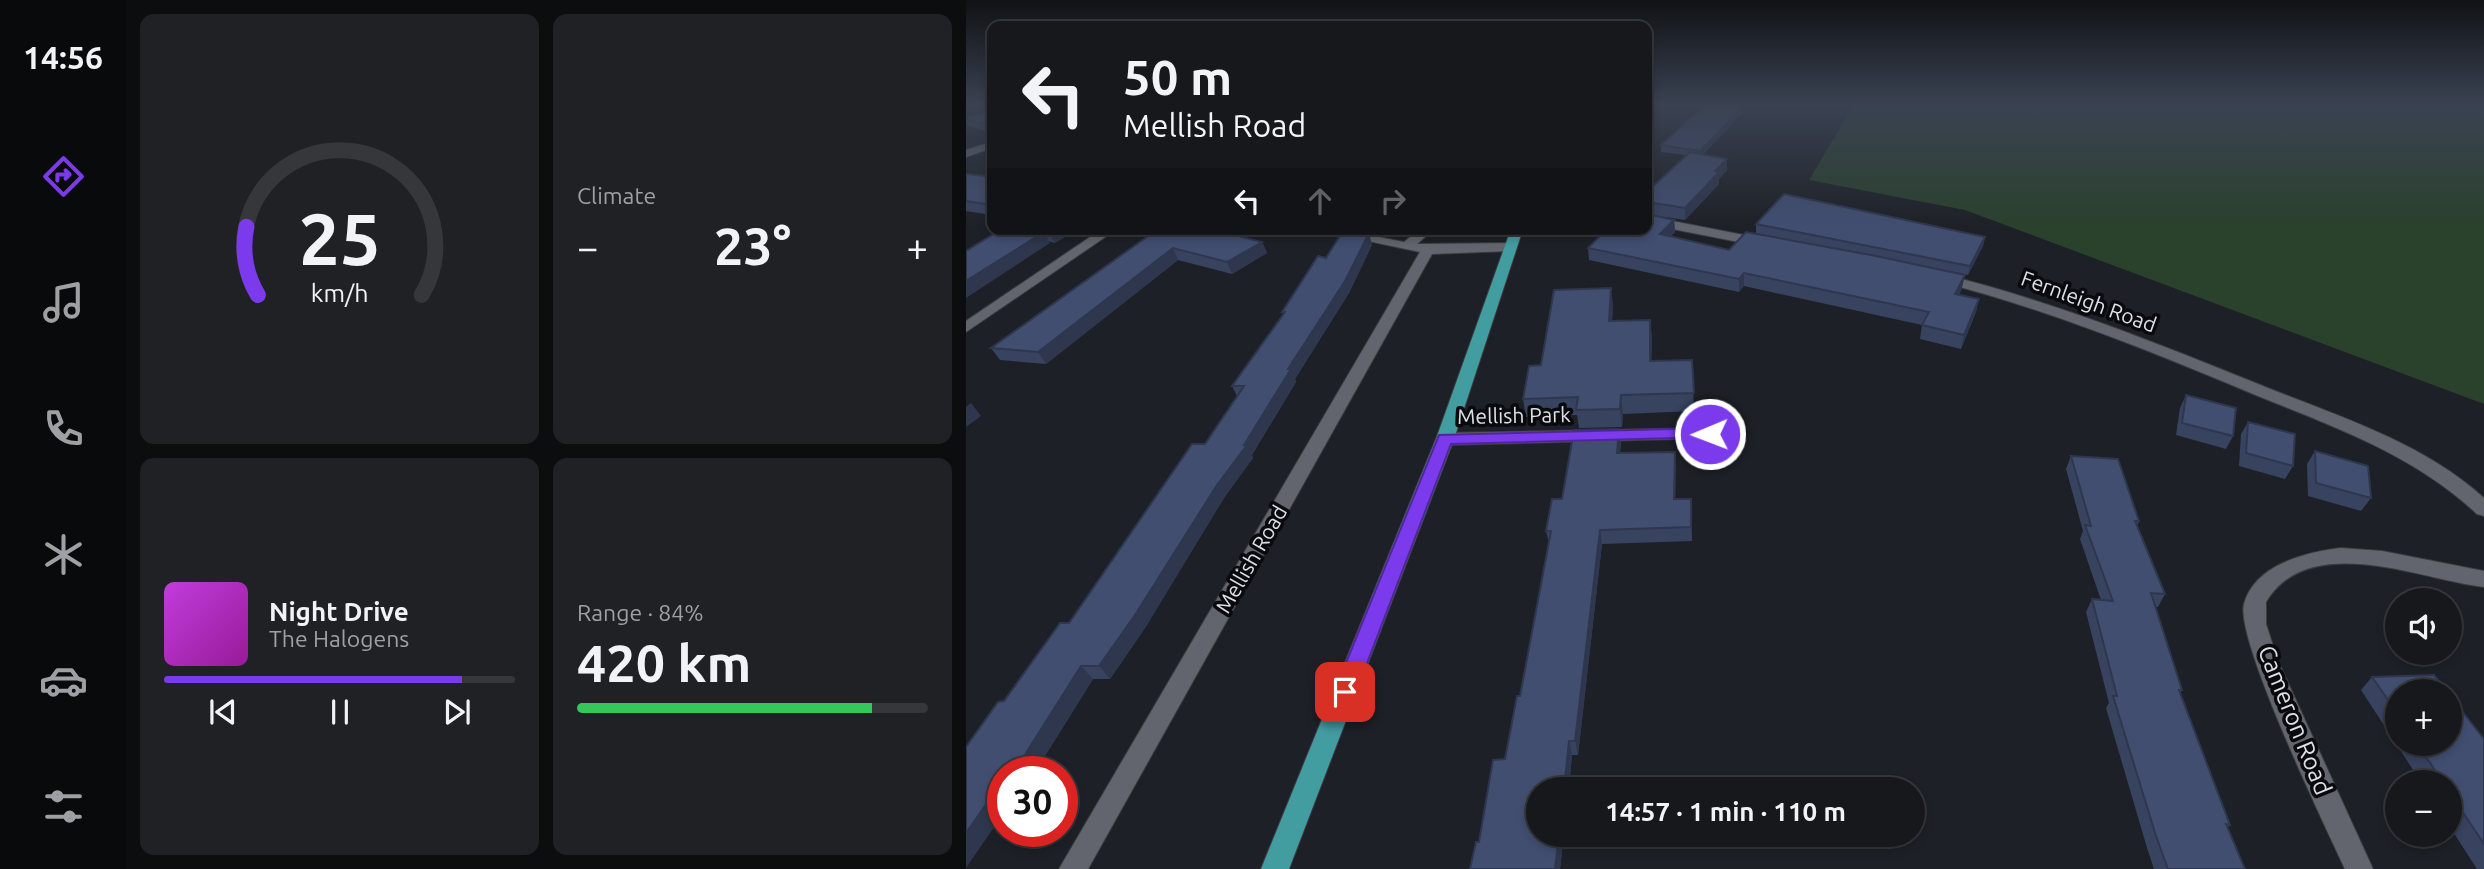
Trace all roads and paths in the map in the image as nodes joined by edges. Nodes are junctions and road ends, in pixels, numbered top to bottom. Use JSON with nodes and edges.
{"nodes":[{"id":1,"x":987,"y":147,"type":"edge"},
{"id":2,"x":966,"y":154,"type":"edge"},
{"id":3,"x":987,"y":159,"type":"edge"},
{"id":4,"x":1652,"y":221,"type":"edge"},
{"id":5,"x":1102,"y":235,"type":"edge"},
{"id":6,"x":1369,"y":235,"type":"edge"},
{"id":7,"x":1513,"y":238,"type":"edge"},
{"id":8,"x":1421,"y":241,"type":"edge"},
{"id":9,"x":1784,"y":247,"type":"edge"},
{"id":10,"x":1921,"y":274,"type":"edge"},
{"id":11,"x":966,"y":328,"type":"edge"},
{"id":12,"x":1710,"y":434,"type":"dead end"},
{"id":13,"x":1445,"y":439,"type":"junction"},
{"id":14,"x":2484,"y":509,"type":"edge"},
{"id":15,"x":2484,"y":579,"type":"edge"},
{"id":16,"x":1073,"y":869,"type":"edge"},
{"id":17,"x":1275,"y":869,"type":"edge"},
{"id":18,"x":2359,"y":869,"type":"edge"}],
"edges":[{"from":1,"to":2,"type":"street"},
{"from":2,"to":3,"type":"street"},
{"from":4,"to":9,"type":"street"},
{"from":5,"to":11,"type":"street"},
{"from":6,"to":8,"type":"street"},
{"from":7,"to":8,"type":"street"},
{"from":7,"to":13,"type":"main road"},
{"from":8,"to":16,"type":"street","name":"Mellish Road"},
{"from":10,"to":14,"type":"street","name":"Fernleigh Road"},
{"from":12,"to":13,"type":"street","name":"Mellish Park"},
{"from":13,"to":17,"type":"main road"},
{"from":15,"to":18,"type":"street","name":"Cameron Road"}]}
